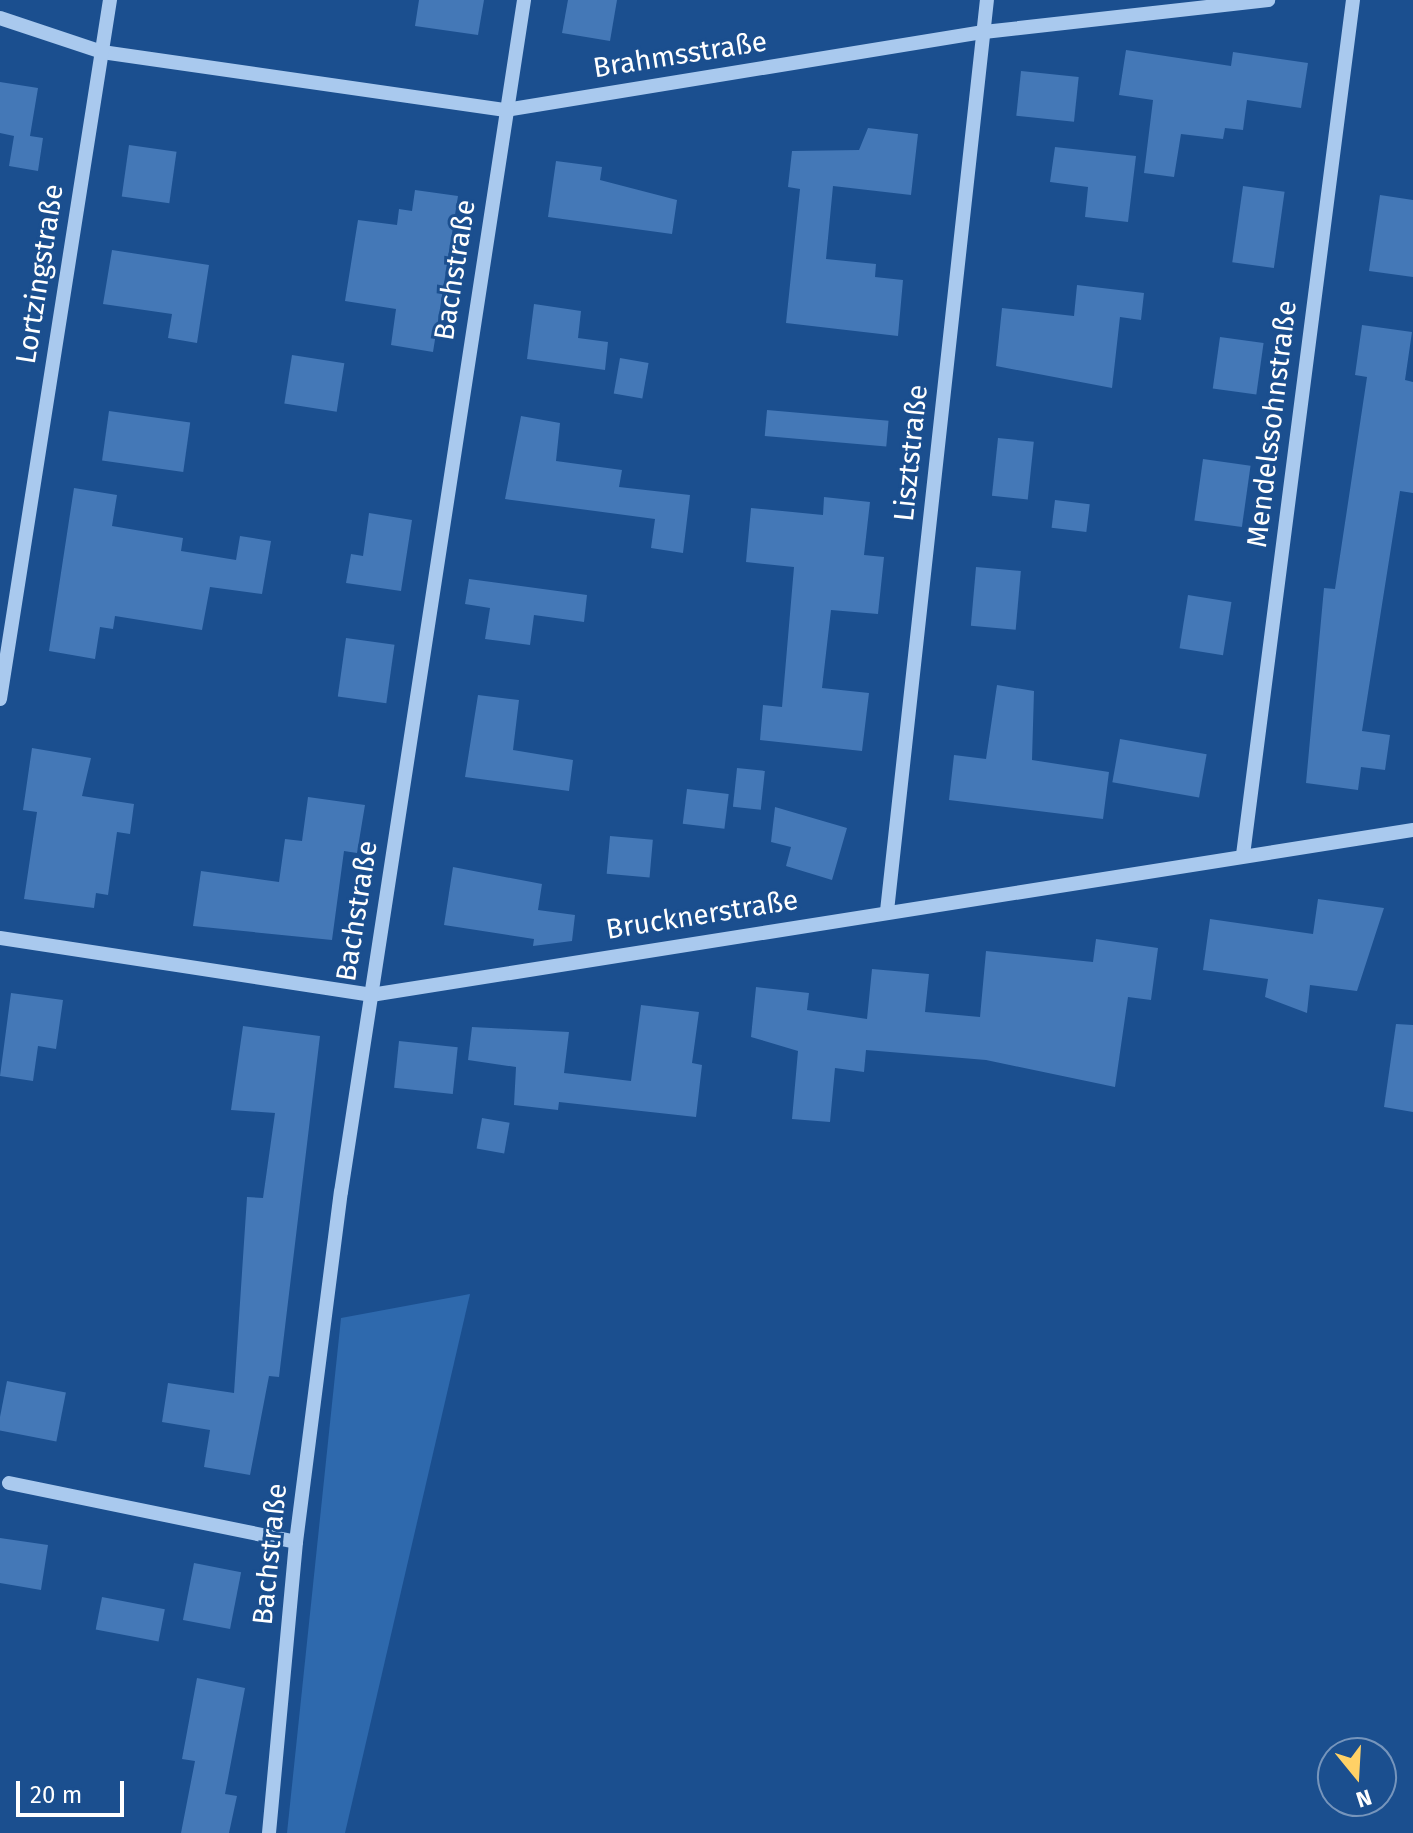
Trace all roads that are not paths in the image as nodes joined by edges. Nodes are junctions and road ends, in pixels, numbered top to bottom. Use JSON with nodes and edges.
{"nodes":[{"id":1,"x":110,"y":0,"type":"edge"},
{"id":2,"x":524,"y":0,"type":"edge"},
{"id":3,"x":987,"y":0,"type":"edge"},
{"id":4,"x":1268,"y":0,"type":"edge"},
{"id":5,"x":1353,"y":0,"type":"edge"},
{"id":6,"x":0,"y":18,"type":"edge"},
{"id":7,"x":984,"y":32,"type":"junction"},
{"id":8,"x":102,"y":52,"type":"junction"},
{"id":9,"x":506,"y":110,"type":"junction"},
{"id":10,"x":0,"y":699,"type":"edge"},
{"id":11,"x":1413,"y":830,"type":"edge"},
{"id":12,"x":1243,"y":855,"type":"junction"},
{"id":13,"x":887,"y":911,"type":"junction"},
{"id":14,"x":0,"y":938,"type":"edge"},
{"id":15,"x":371,"y":995,"type":"junction"},
{"id":16,"x":9,"y":1483,"type":"dead end"},
{"id":17,"x":296,"y":1542,"type":"junction"},
{"id":18,"x":269,"y":1833,"type":"edge"}],
"edges":[{"from":1,"to":8,"type":"street","name":"Lortzingstraße"},
{"from":2,"to":9,"type":"street","name":"Bachstraße"},
{"from":3,"to":7,"type":"street","name":"Lisztstraße"},
{"from":4,"to":7,"type":"street","name":"Brahmsstraße"},
{"from":5,"to":12,"type":"street","name":"Mendelssohnstraße"},
{"from":6,"to":8,"type":"street","name":"Brahmsstraße"},
{"from":7,"to":9,"type":"street","name":"Brahmsstraße"},
{"from":7,"to":13,"type":"street","name":"Lisztstraße"},
{"from":8,"to":9,"type":"street","name":"Brahmsstraße"},
{"from":8,"to":10,"type":"street","name":"Lortzingstraße"},
{"from":9,"to":15,"type":"street","name":"Bachstraße"},
{"from":11,"to":12,"type":"street","name":"Brucknerstraße"},
{"from":12,"to":13,"type":"street","name":"Brucknerstraße"},
{"from":13,"to":15,"type":"street","name":"Brucknerstraße"},
{"from":14,"to":15,"type":"street","name":"Brucknerstraße"},
{"from":15,"to":17,"type":"street","name":"Bachstraße"},
{"from":16,"to":17,"type":"street"},
{"from":17,"to":18,"type":"street","name":"Bachstraße"}]}
